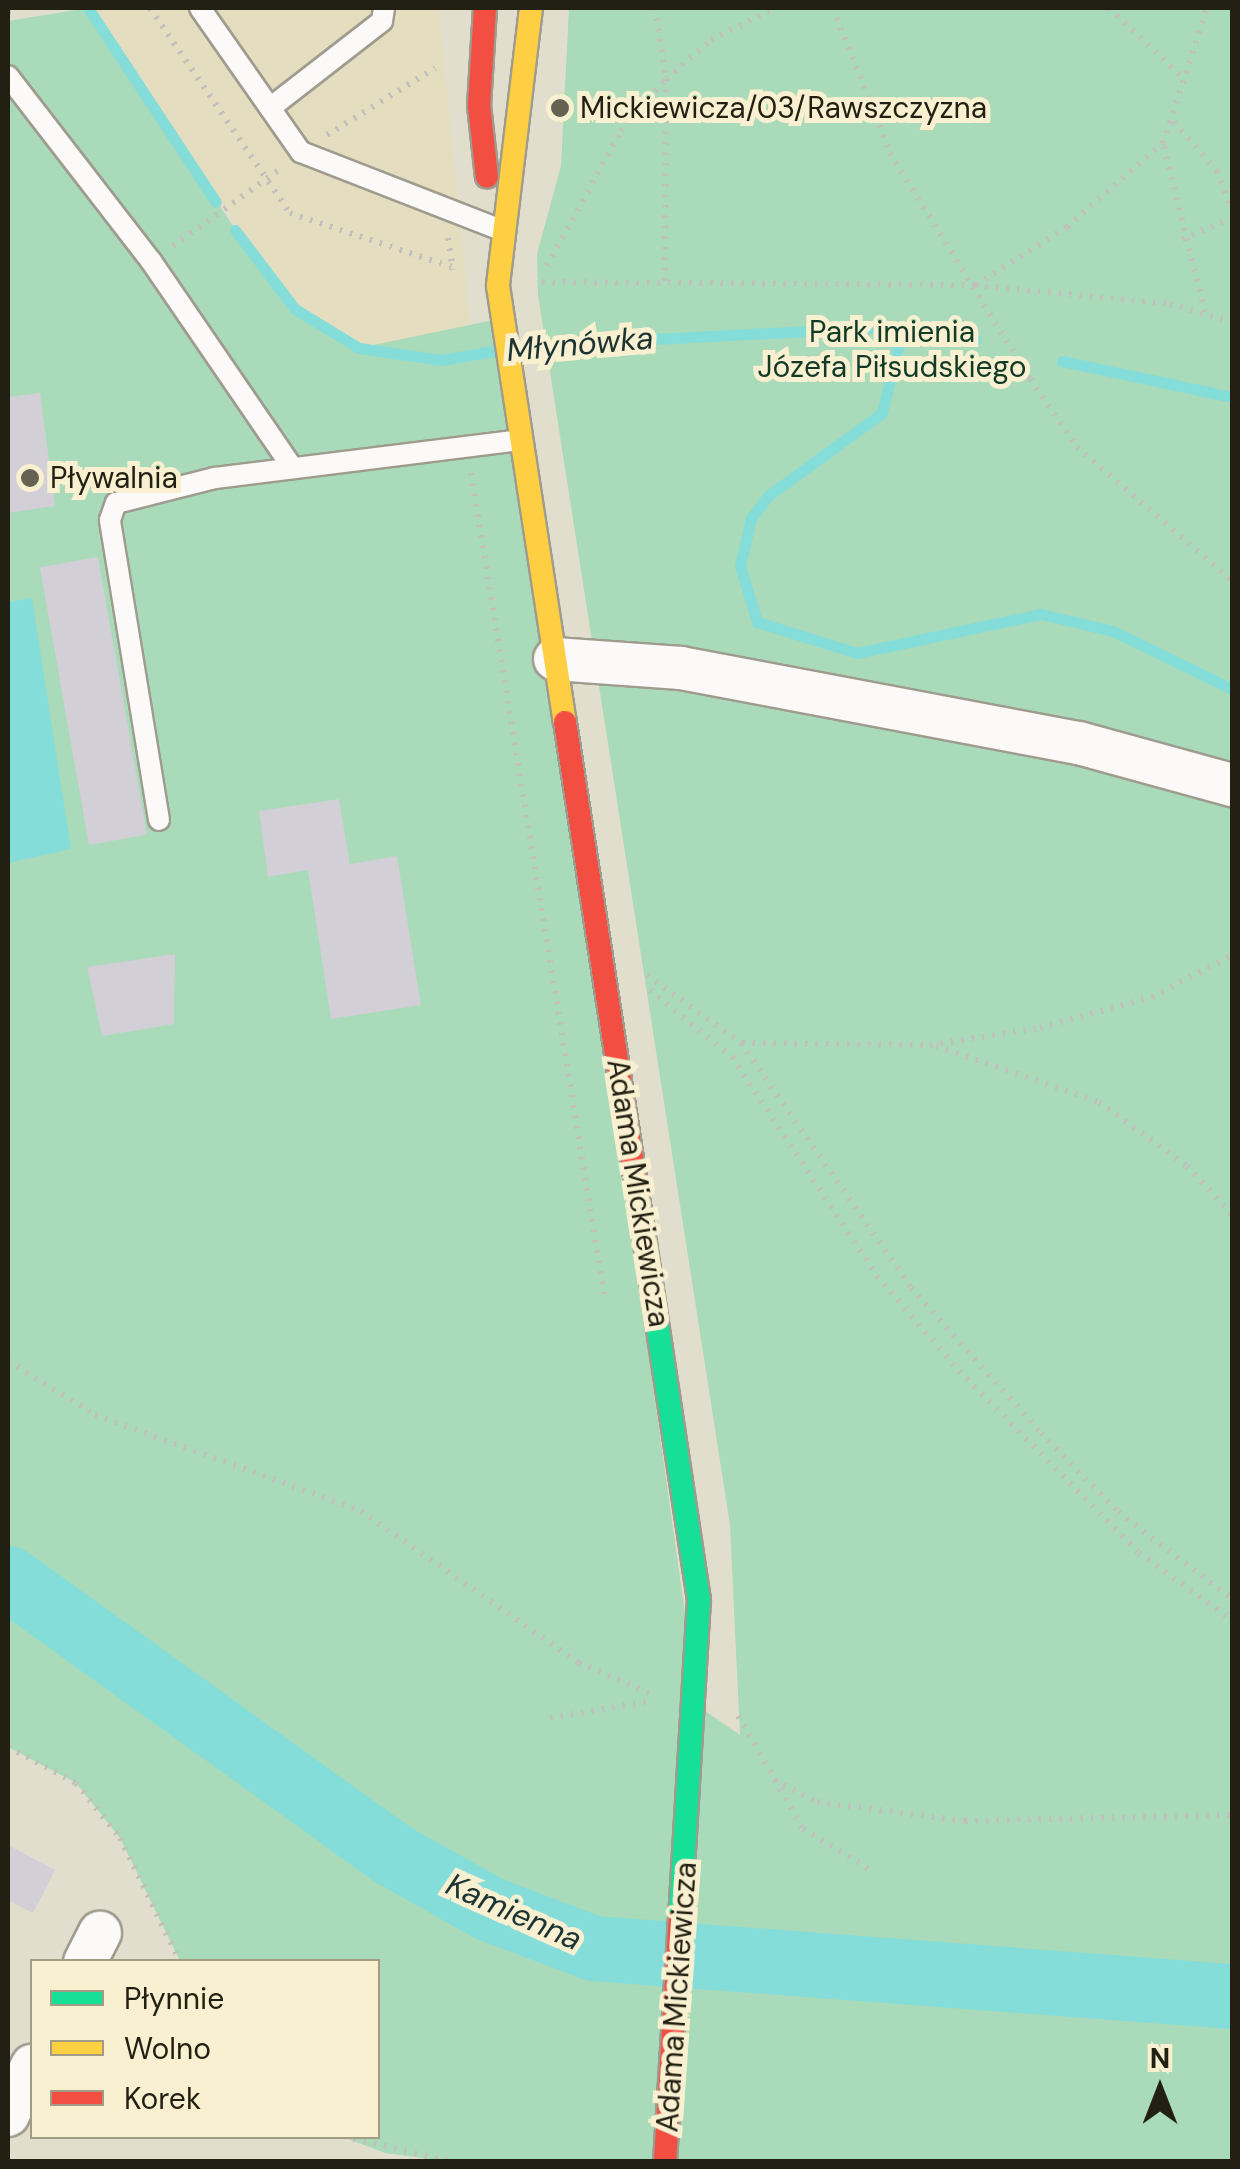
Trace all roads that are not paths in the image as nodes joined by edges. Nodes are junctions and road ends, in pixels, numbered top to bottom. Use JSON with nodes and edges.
{"nodes":[{"id":1,"x":200,"y":8,"type":"edge"},
{"id":2,"x":384,"y":8,"type":"edge"},
{"id":3,"x":485,"y":8,"type":"edge"},
{"id":4,"x":531,"y":8,"type":"edge"},
{"id":5,"x":8,"y":76,"type":"edge"},
{"id":6,"x":270,"y":108,"type":"junction"},
{"id":7,"x":498,"y":228,"type":"junction"},
{"id":8,"x":523,"y":440,"type":"junction"},
{"id":9,"x":292,"y":467,"type":"junction"},
{"id":10,"x":556,"y":660,"type":"junction"},
{"id":11,"x":1232,"y":785,"type":"edge"},
{"id":12,"x":159,"y":820,"type":"dead end"},
{"id":13,"x":30,"y":2070,"type":"edge"},
{"id":14,"x":8,"y":2116,"type":"edge"},
{"id":15,"x":665,"y":2162,"type":"edge"}],
"edges":[{"from":1,"to":6,"type":"lane"},
{"from":2,"to":6,"type":"lane"},
{"from":3,"to":7,"type":"street","name":"Adama Mickiewicza"},
{"from":4,"to":7,"type":"street","name":"Adama Mickiewicza"},
{"from":5,"to":9,"type":"lane"},
{"from":6,"to":7,"type":"lane"},
{"from":7,"to":8,"type":"street","name":"Adama Mickiewicza"},
{"from":8,"to":9,"type":"lane"},
{"from":8,"to":10,"type":"street","name":"Adama Mickiewicza"},
{"from":9,"to":12,"type":"lane"},
{"from":10,"to":11,"type":"street"},
{"from":10,"to":15,"type":"street","name":"Adama Mickiewicza"},
{"from":13,"to":14,"type":"street"}]}
